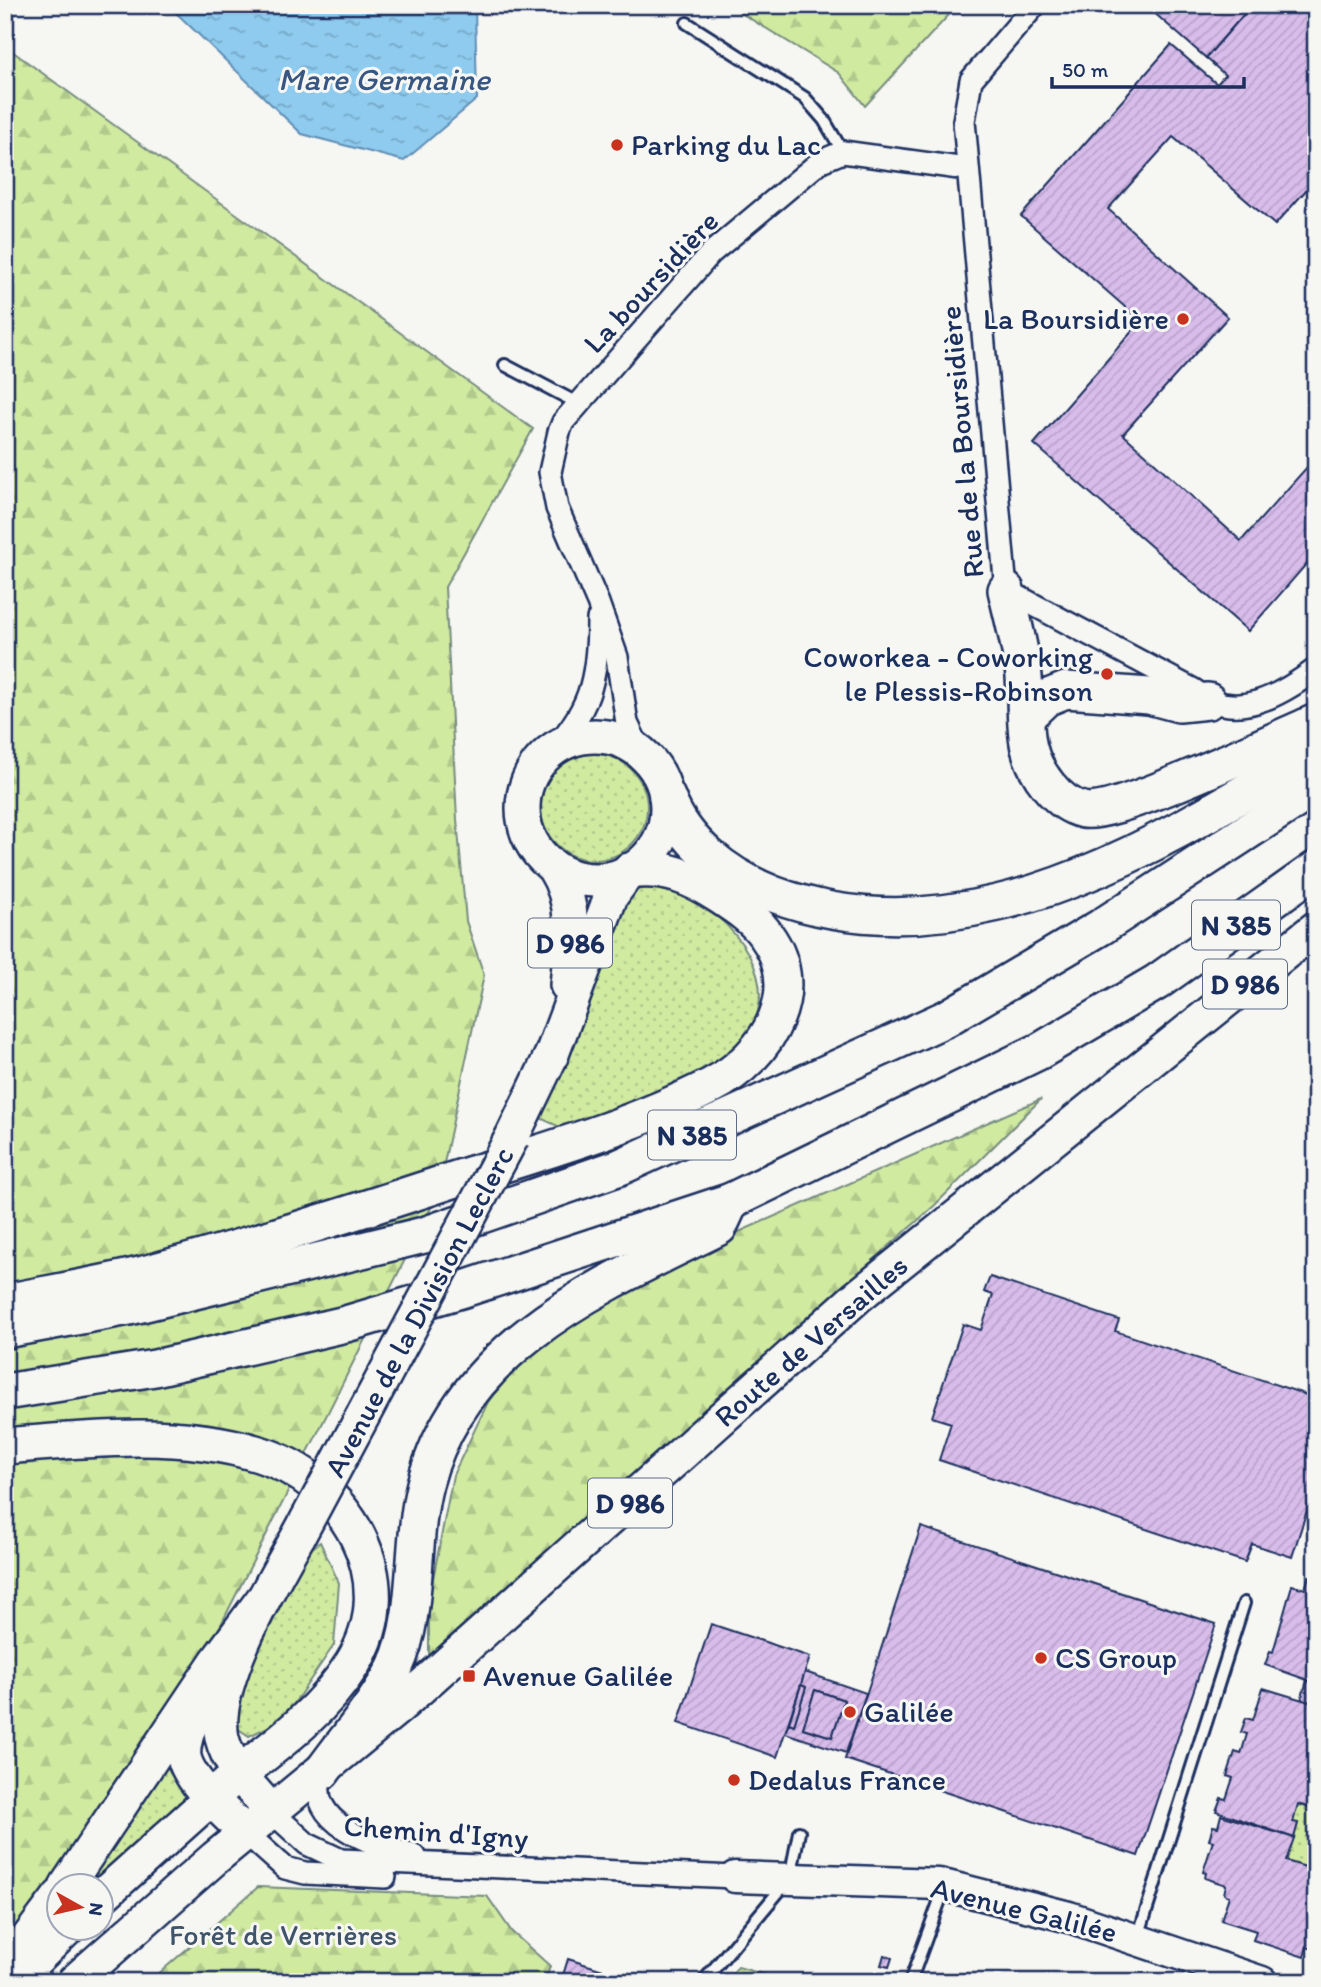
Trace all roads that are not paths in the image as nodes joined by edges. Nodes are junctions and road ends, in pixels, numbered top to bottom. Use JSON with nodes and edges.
{"nodes":[{"id":1,"x":1035,"y":5,"type":"edge"},
{"id":2,"x":687,"y":23,"type":"dead end"},
{"id":3,"x":843,"y":152,"type":"junction"},
{"id":4,"x":967,"y":169,"type":"junction"},
{"id":5,"x":505,"y":365,"type":"dead end"},
{"id":6,"x":579,"y":404,"type":"junction"},
{"id":7,"x":1006,"y":590,"type":"junction"},
{"id":8,"x":598,"y":603,"type":"junction"},
{"id":9,"x":1316,"y":669,"type":"edge"},
{"id":10,"x":1208,"y":702,"type":"junction"},
{"id":11,"x":1027,"y":716,"type":"junction"},
{"id":12,"x":1316,"y":722,"type":"edge"},
{"id":13,"x":1316,"y":748,"type":"edge"},
{"id":14,"x":641,"y":753,"type":"junction"},
{"id":15,"x":545,"y":757,"type":"junction"},
{"id":16,"x":1316,"y":787,"type":"edge"},
{"id":17,"x":667,"y":797,"type":"junction"},
{"id":18,"x":554,"y":868,"type":"junction"},
{"id":19,"x":1316,"y":869,"type":"edge"},
{"id":20,"x":629,"y":871,"type":"junction"},
{"id":21,"x":1316,"y":928,"type":"edge"},
{"id":22,"x":563,"y":1021,"type":"junction"},
{"id":23,"x":731,"y":1201,"type":"junction"},
{"id":24,"x":5,"y":1302,"type":"edge"},
{"id":25,"x":5,"y":1330,"type":"edge"},
{"id":26,"x":5,"y":1392,"type":"edge"},
{"id":27,"x":5,"y":1446,"type":"edge"},
{"id":28,"x":263,"y":1599,"type":"junction"},
{"id":29,"x":1244,"y":1603,"type":"dead end"},
{"id":30,"x":217,"y":1661,"type":"junction"},
{"id":31,"x":322,"y":1772,"type":"junction"},
{"id":32,"x":240,"y":1773,"type":"junction"},
{"id":33,"x":212,"y":1797,"type":"junction"},
{"id":34,"x":273,"y":1813,"type":"junction"},
{"id":35,"x":799,"y":1832,"type":"dead end"},
{"id":36,"x":247,"y":1834,"type":"junction"},
{"id":37,"x":466,"y":1866,"type":"junction"},
{"id":38,"x":512,"y":1868,"type":"junction"},
{"id":39,"x":76,"y":1871,"type":"edge"},
{"id":40,"x":568,"y":1871,"type":"joint"},
{"id":41,"x":735,"y":1877,"type":"joint"},
{"id":42,"x":790,"y":1878,"type":"junction"},
{"id":43,"x":116,"y":1883,"type":"edge"},
{"id":44,"x":945,"y":1886,"type":"junction"},
{"id":45,"x":46,"y":1915,"type":"edge"},
{"id":46,"x":1137,"y":1939,"type":"junction"},
{"id":47,"x":54,"y":1941,"type":"edge"},
{"id":48,"x":5,"y":1969,"type":"edge"},
{"id":49,"x":12,"y":1982,"type":"edge"},
{"id":50,"x":74,"y":1982,"type":"edge"},
{"id":51,"x":703,"y":1982,"type":"edge"},
{"id":52,"x":910,"y":1982,"type":"edge"},
{"id":53,"x":1262,"y":1982,"type":"edge"}],
"edges":[{"from":1,"to":4,"type":"street","name":"Rue de la Boursidière"},
{"from":2,"to":3,"type":"lane"},
{"from":3,"to":4,"type":"street"},
{"from":3,"to":6,"type":"street","name":"La boursidière"},
{"from":4,"to":7,"type":"street","name":"Rue de la Boursidière"},
{"from":5,"to":6,"type":"lane"},
{"from":6,"to":8,"type":"street","name":"La boursidière"},
{"from":7,"to":10,"type":"street","name":"Rue de la Boursidière"},
{"from":7,"to":11,"type":"highway"},
{"from":8,"to":14,"type":"street","name":"La boursidière"},
{"from":8,"to":15,"type":"street","name":"La boursidière"},
{"from":9,"to":10,"type":"street","name":"Rue de la Boursidière"},
{"from":10,"to":11,"type":"highway"},
{"from":11,"to":12,"type":"highway"},
{"from":13,"to":17,"type":"highway"},
{"from":14,"to":15,"type":"main road"},
{"from":14,"to":17,"type":"main road"},
{"from":15,"to":18,"type":"main road"},
{"from":16,"to":25,"type":"highway","number":"N 385"},
{"from":17,"to":20,"type":"main road"},
{"from":18,"to":20,"type":"main road"},
{"from":18,"to":22,"type":"main road","name":"Avenue de la Division Leclerc","number":"D 986"},
{"from":19,"to":23,"type":"highway","number":"N 385"},
{"from":20,"to":22,"type":"main road","name":"Avenue de la Division Leclerc","number":"D 986"},
{"from":20,"to":24,"type":"highway"},
{"from":21,"to":31,"type":"main road","name":"Route de Versailles","number":"D 986"},
{"from":22,"to":28,"type":"main road","name":"Avenue de la Division Leclerc","number":"D 986","bridge":true},
{"from":23,"to":26,"type":"highway","number":"N 385"},
{"from":23,"to":31,"type":"highway"},
{"from":27,"to":32,"type":"highway"},
{"from":28,"to":30,"type":"main road","number":"D 986"},
{"from":28,"to":32,"type":"main road"},
{"from":29,"to":46,"type":"lane"},
{"from":30,"to":33,"type":"main road"},
{"from":30,"to":39,"type":"main road","number":"D 986"},
{"from":31,"to":34,"type":"main road","number":"D 986"},
{"from":31,"to":37,"type":"street"},
{"from":32,"to":33,"type":"main road"},
{"from":32,"to":34,"type":"main road"},
{"from":33,"to":36,"type":"main road"},
{"from":33,"to":43,"type":"main road"},
{"from":34,"to":36,"type":"main road","number":"D 986"},
{"from":34,"to":37,"type":"street","name":"Chemin d'Igny"},
{"from":35,"to":42,"type":"lane"},
{"from":36,"to":38,"type":"street"},
{"from":36,"to":50,"type":"main road","number":"D 986"},
{"from":37,"to":38,"type":"street","name":"Chemin d'Igny"},
{"from":38,"to":40,"type":"street","name":"Chemin d'Igny"},
{"from":40,"to":41,"type":"street","name":"Avenue Galilée"},
{"from":41,"to":42,"type":"main road","name":"Avenue Galilée"},
{"from":42,"to":44,"type":"main road","name":"Avenue Galilée"},
{"from":42,"to":51,"type":"lane"},
{"from":44,"to":46,"type":"main road","name":"Avenue Galilée"},
{"from":44,"to":52,"type":"lane"},
{"from":45,"to":48,"type":"main road"},
{"from":46,"to":53,"type":"main road","name":"Avenue Galilée"},
{"from":47,"to":49,"type":"main road"}]}
